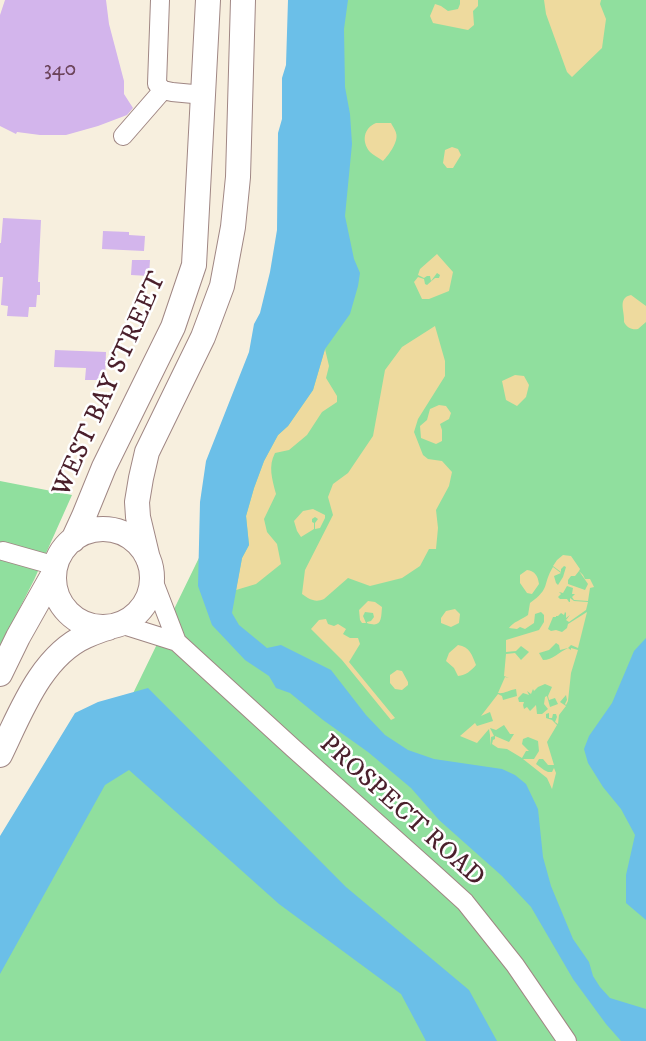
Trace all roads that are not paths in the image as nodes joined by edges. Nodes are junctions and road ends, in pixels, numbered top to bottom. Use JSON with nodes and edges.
{"nodes":[{"id":1,"x":160,"y":0,"type":"edge"},
{"id":2,"x":208,"y":0,"type":"edge"},
{"id":3,"x":243,"y":0,"type":"edge"},
{"id":4,"x":163,"y":90,"type":"junction"},
{"id":5,"x":204,"y":95,"type":"junction"},
{"id":6,"x":123,"y":136,"type":"dead end"},
{"id":7,"x":73,"y":540,"type":"junction"},
{"id":8,"x":3,"y":551,"type":"dead end"},
{"id":9,"x":150,"y":568,"type":"junction"},
{"id":10,"x":55,"y":570,"type":"junction"},
{"id":11,"x":115,"y":626,"type":"junction"},
{"id":12,"x":177,"y":642,"type":"junction"},
{"id":13,"x":0,"y":675,"type":"edge"},
{"id":14,"x":0,"y":755,"type":"edge"},
{"id":15,"x":567,"y":1041,"type":"edge"}],
"edges":[{"from":1,"to":4,"type":"street"},
{"from":2,"to":5,"type":"main road","name":"WEST BAY STREET"},
{"from":3,"to":9,"type":"main road"},
{"from":4,"to":5,"type":"street"},
{"from":4,"to":6,"type":"street"},
{"from":5,"to":7,"type":"main road","name":"WEST BAY STREET"},
{"from":7,"to":9,"type":"main road"},
{"from":7,"to":10,"type":"main road"},
{"from":8,"to":10,"type":"street"},
{"from":9,"to":11,"type":"main road"},
{"from":9,"to":12,"type":"street","name":"PROSPECT ROAD"},
{"from":10,"to":11,"type":"main road"},
{"from":10,"to":13,"type":"main road"},
{"from":11,"to":12,"type":"street","name":"PROSPECT ROAD"},
{"from":11,"to":14,"type":"main road"},
{"from":12,"to":15,"type":"street","name":"PROSPECT ROAD"}]}
